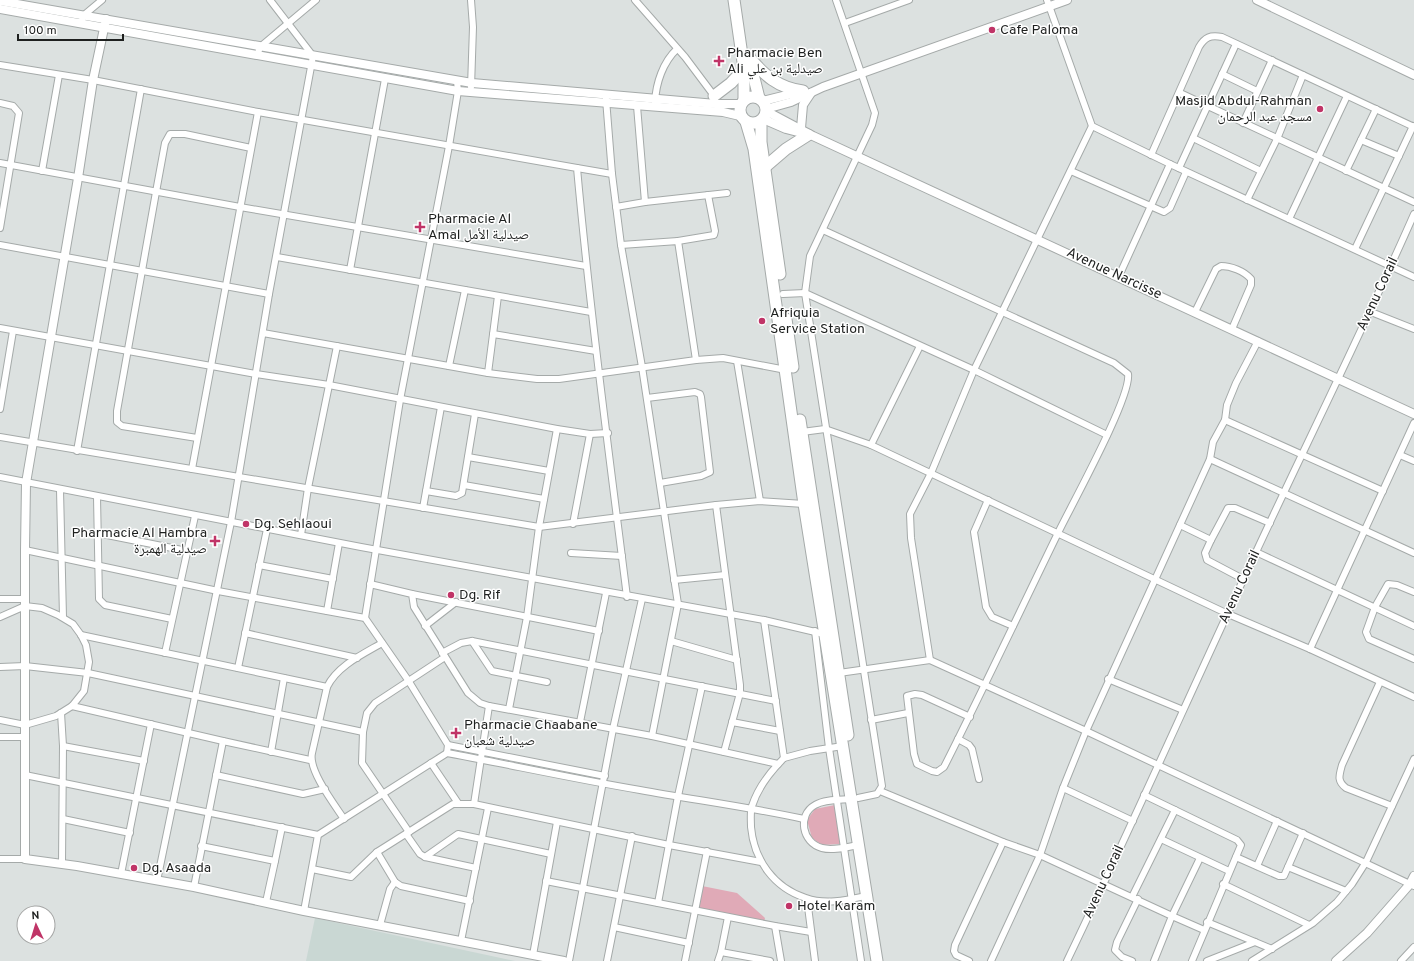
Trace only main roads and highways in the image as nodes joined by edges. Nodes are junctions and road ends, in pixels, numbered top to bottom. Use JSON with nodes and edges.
{"nodes":[{"id":1,"x":734,"y":0,"type":"edge"},
{"id":2,"x":741,"y":0,"type":"edge"},
{"id":3,"x":749,"y":56,"type":"junction"},
{"id":4,"x":744,"y":69,"type":"junction"},
{"id":5,"x":807,"y":91,"type":"road end"},
{"id":6,"x":715,"y":100,"type":"road end"},
{"id":7,"x":743,"y":102,"type":"junction"},
{"id":8,"x":763,"y":110,"type":"junction"},
{"id":9,"x":743,"y":119,"type":"junction"},
{"id":10,"x":808,"y":133,"type":"road end"},
{"id":11,"x":765,"y":167,"type":"junction"},
{"id":12,"x":854,"y":798,"type":"junction"},
{"id":13,"x":877,"y":961,"type":"edge"},
{"id":14,"x":883,"y":961,"type":"edge"}],
"edges":[{"from":1,"to":4,"type":"highway"},
{"from":2,"to":3,"type":"highway"},
{"from":3,"to":5,"type":"highway"},
{"from":3,"to":8,"type":"highway"},
{"from":4,"to":6,"type":"highway"},
{"from":4,"to":7,"type":"highway"},
{"from":7,"to":8,"type":"highway"},
{"from":7,"to":9,"type":"highway"},
{"from":8,"to":9,"type":"highway"},
{"from":8,"to":11,"type":"highway"},
{"from":9,"to":12,"type":"highway"},
{"from":10,"to":11,"type":"highway"},
{"from":11,"to":12,"type":"highway"},
{"from":12,"to":13,"type":"highway"},
{"from":12,"to":14,"type":"highway"}]}
